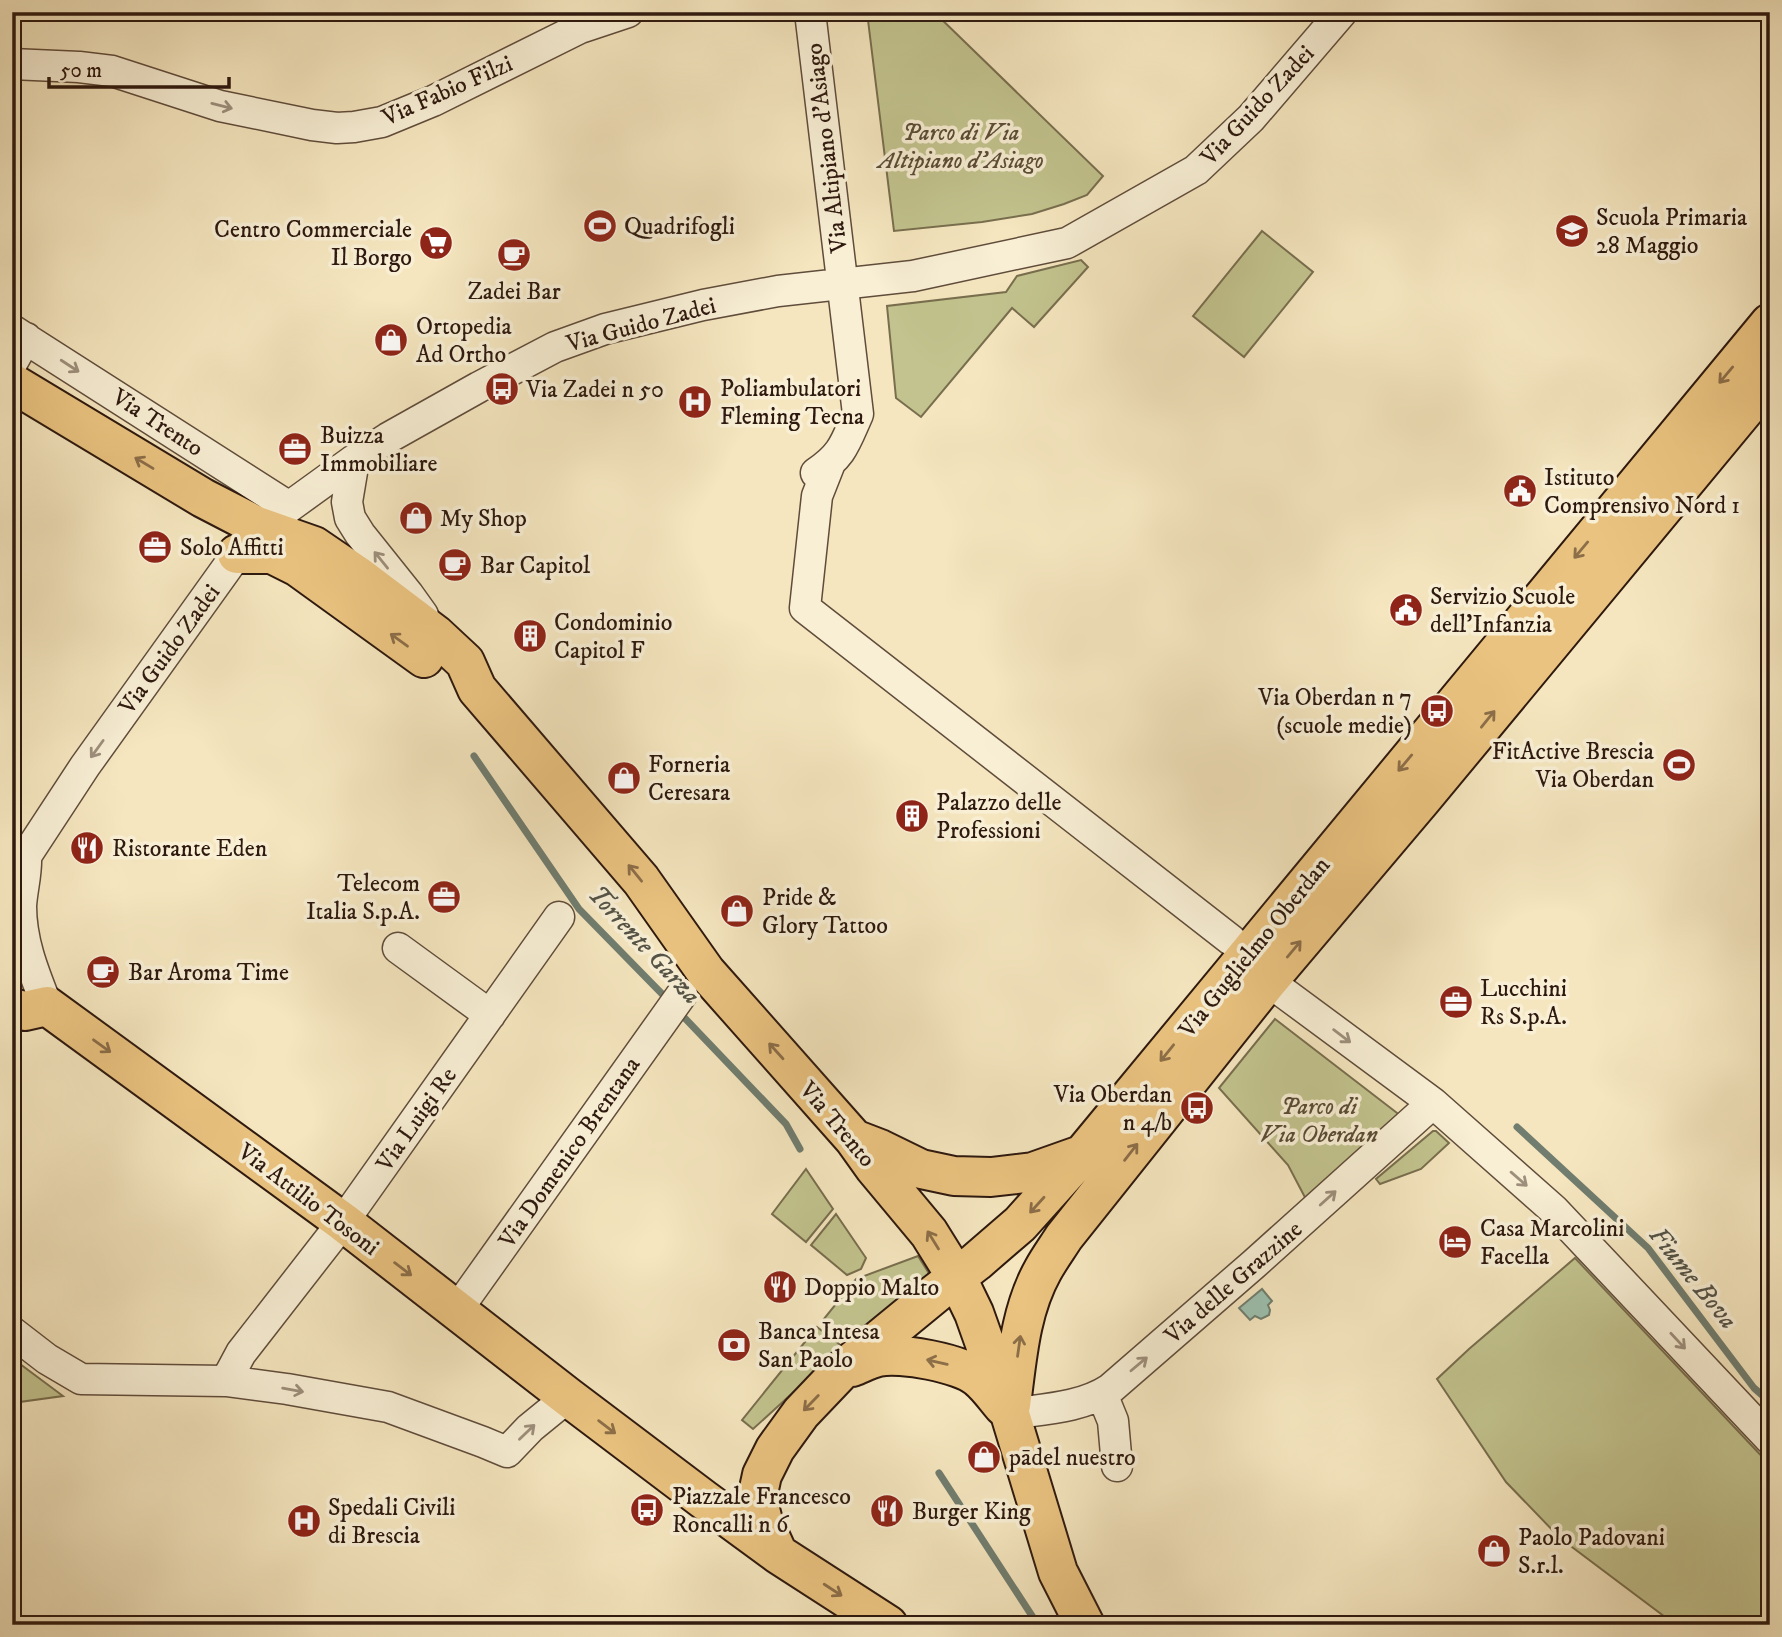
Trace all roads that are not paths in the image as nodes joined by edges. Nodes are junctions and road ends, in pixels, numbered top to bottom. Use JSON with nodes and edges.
{"nodes":[{"id":1,"x":628,"y":12,"type":"edge"},
{"id":2,"x":810,"y":12,"type":"edge"},
{"id":3,"x":1342,"y":12,"type":"edge"},
{"id":4,"x":579,"y":20,"type":"edge"},
{"id":5,"x":12,"y":64,"type":"edge"},
{"id":6,"x":842,"y":285,"type":"junction"},
{"id":7,"x":1770,"y":323,"type":"edge"},
{"id":8,"x":17,"y":344,"type":"edge"},
{"id":9,"x":1770,"y":379,"type":"edge"},
{"id":10,"x":12,"y":383,"type":"edge"},
{"id":11,"x":354,"y":460,"type":"junction"},
{"id":12,"x":289,"y":507,"type":"junction"},
{"id":13,"x":247,"y":540,"type":"junction"},
{"id":14,"x":436,"y":635,"type":"junction"},
{"id":15,"x":477,"y":689,"type":"junction"},
{"id":16,"x":19,"y":857,"type":"edge"},
{"id":17,"x":559,"y":917,"type":"dead end"},
{"id":18,"x":1231,"y":940,"type":"dead end"},
{"id":19,"x":398,"y":948,"type":"dead end"},
{"id":20,"x":1268,"y":981,"type":"junction"},
{"id":21,"x":674,"y":1005,"type":"dead end"},
{"id":22,"x":30,"y":1007,"type":"edge"},
{"id":23,"x":490,"y":1015,"type":"junction"},
{"id":24,"x":1433,"y":1103,"type":"junction"},
{"id":25,"x":853,"y":1139,"type":"junction"},
{"id":26,"x":1083,"y":1154,"type":"junction"},
{"id":27,"x":342,"y":1222,"type":"junction"},
{"id":28,"x":957,"y":1278,"type":"junction"},
{"id":29,"x":457,"y":1310,"type":"junction"},
{"id":30,"x":12,"y":1332,"type":"edge"},
{"id":31,"x":841,"y":1371,"type":"junction"},
{"id":32,"x":226,"y":1381,"type":"junction"},
{"id":33,"x":1102,"y":1394,"type":"junction"},
{"id":34,"x":568,"y":1397,"type":"junction"},
{"id":35,"x":1010,"y":1414,"type":"junction"},
{"id":36,"x":1770,"y":1439,"type":"edge"},
{"id":37,"x":1117,"y":1466,"type":"dead end"},
{"id":38,"x":778,"y":1554,"type":"junction"},
{"id":39,"x":888,"y":1625,"type":"edge"},
{"id":40,"x":1085,"y":1625,"type":"edge"}],
"edges":[{"from":1,"to":4,"type":"street","name":"Via Fabio Filzi"},
{"from":2,"to":6,"type":"street","name":"Via Altipiano d'Asiago"},
{"from":3,"to":6,"type":"street","name":"Via Guido Zadei"},
{"from":5,"to":4,"type":"street","name":"Via Fabio Filzi","one_way":true},
{"from":6,"to":11,"type":"street","name":"Via Guido Zadei"},
{"from":6,"to":18,"type":"street","name":"Via Altipiano d'Asiago"},
{"from":7,"to":26,"type":"main road","name":"Via Guglielmo Oberdan","one_way":true},
{"from":8,"to":12,"type":"street","name":"Via Trento","one_way":true},
{"from":20,"to":9,"type":"main road","name":"Via Guglielmo Oberdan","one_way":true},
{"from":13,"to":10,"type":"main road","one_way":true},
{"from":11,"to":12,"type":"street","name":"Via Guido Zadei"},
{"from":14,"to":11,"type":"street","name":"Via Trento","one_way":true},
{"from":12,"to":13,"type":"street","name":"Via Guido Zadei"},
{"from":13,"to":14,"type":"main road","name":"Via Trento"},
{"from":15,"to":13,"type":"main road","name":"Via Trento","one_way":true},
{"from":13,"to":16,"type":"street","name":"Via Guido Zadei","one_way":true},
{"from":14,"to":15,"type":"main road","name":"Via Trento"},
{"from":25,"to":15,"type":"main road","name":"Via Trento","one_way":true},
{"from":16,"to":22,"type":"street"},
{"from":17,"to":23,"type":"street","name":"Via Luigi Re"},
{"from":19,"to":23,"type":"street"},
{"from":20,"to":24,"type":"street","one_way":true},
{"from":35,"to":20,"type":"main road","name":"Via Guglielmo Oberdan","one_way":true},
{"from":21,"to":29,"type":"street","name":"Via Domenico Brentana"},
{"from":22,"to":27,"type":"main road","name":"Via Attilio Tosoni","one_way":true},
{"from":23,"to":27,"type":"street","name":"Via Luigi Re"},
{"from":33,"to":24,"type":"street","name":"Via delle Grazzine","one_way":true},
{"from":24,"to":36,"type":"street","one_way":true},
{"from":25,"to":26,"type":"main road"},
{"from":28,"to":25,"type":"main road","name":"Via Trento","one_way":true},
{"from":26,"to":28,"type":"main road","name":"Via Guglielmo Oberdan","one_way":true},
{"from":27,"to":29,"type":"main road","name":"Via Attilio Tosoni","one_way":true},
{"from":27,"to":32,"type":"street","name":"Via Luigi Re"},
{"from":28,"to":31,"type":"main road","name":"Via Guglielmo Oberdan"},
{"from":28,"to":35,"type":"main road","name":"Via Trento"},
{"from":29,"to":34,"type":"main road","name":"Via Attilio Tosoni"},
{"from":30,"to":32,"type":"street"},
{"from":35,"to":31,"type":"main road","one_way":true},
{"from":31,"to":38,"type":"main road","name":"Via Guglielmo Oberdan","one_way":true},
{"from":32,"to":34,"type":"street","one_way":true},
{"from":33,"to":35,"type":"street","name":"Via delle Grazzine"},
{"from":33,"to":37,"type":"street"},
{"from":34,"to":38,"type":"main road","name":"Via Attilio Tosoni","one_way":true},
{"from":35,"to":40,"type":"main road","name":"Via Trento"},
{"from":38,"to":39,"type":"main road","name":"Via Attilio Tosoni","one_way":true}]}
